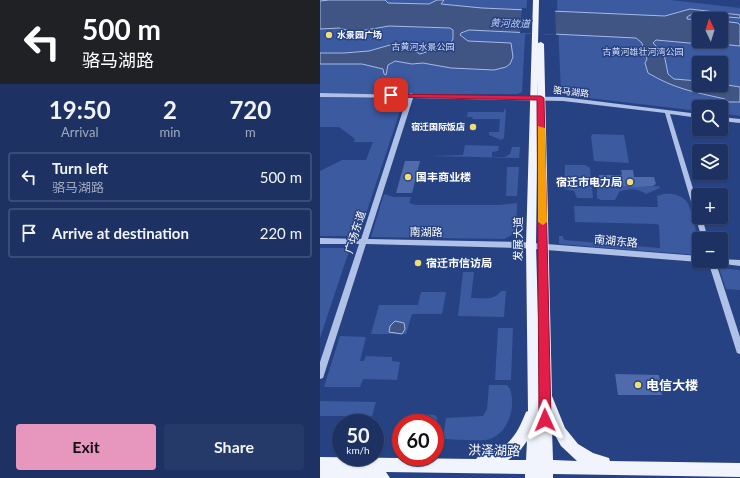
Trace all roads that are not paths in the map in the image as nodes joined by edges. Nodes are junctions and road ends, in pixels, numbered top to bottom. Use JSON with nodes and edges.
{"nodes":[{"id":1,"x":539,"y":2,"type":"edge"},
{"id":2,"x":320,"y":94,"type":"edge"},
{"id":3,"x":411,"y":95,"type":"junction"},
{"id":4,"x":537,"y":98,"type":"junction"},
{"id":5,"x":667,"y":112,"type":"junction"},
{"id":6,"x":692,"y":115,"type":"edge"},
{"id":7,"x":728,"y":120,"type":"edge"},
{"id":8,"x":740,"y":121,"type":"edge"},
{"id":9,"x":704,"y":232,"type":"edge"},
{"id":10,"x":320,"y":242,"type":"edge"},
{"id":11,"x":364,"y":242,"type":"junction"},
{"id":12,"x":531,"y":245,"type":"junction"},
{"id":13,"x":543,"y":246,"type":"junction"},
{"id":14,"x":692,"y":258,"type":"edge"},
{"id":15,"x":728,"y":262,"type":"edge"},
{"id":16,"x":740,"y":263,"type":"edge"},
{"id":17,"x":714,"y":268,"type":"edge"},
{"id":18,"x":740,"y":350,"type":"edge"},
{"id":19,"x":320,"y":375,"type":"edge"},
{"id":20,"x":539,"y":389,"type":"junction"},
{"id":21,"x":320,"y":464,"type":"edge"},
{"id":22,"x":459,"y":466,"type":"junction"},
{"id":23,"x":644,"y":469,"type":"junction"},
{"id":24,"x":740,"y":470,"type":"edge"},
{"id":25,"x":539,"y":472,"type":"edge"},
{"id":26,"x":320,"y":477,"type":"edge"},
{"id":27,"x":383,"y":478,"type":"edge"}],
"edges":[{"from":1,"to":4,"type":"main road","name":"发展大道"},
{"from":2,"to":3,"type":"street","name":"骆马湖路"},
{"from":3,"to":4,"type":"street","name":"骆马湖路"},
{"from":3,"to":11,"type":"street","name":"广场东道"},
{"from":4,"to":5,"type":"street","name":"骆马湖路"},
{"from":4,"to":12,"type":"main road","name":"发展大道"},
{"from":4,"to":13,"type":"main road","name":"发展大道"},
{"from":5,"to":6,"type":"street","name":"骆马湖路"},
{"from":5,"to":9,"type":"street"},
{"from":7,"to":8,"type":"street"},
{"from":10,"to":11,"type":"street","name":"南湖路"},
{"from":11,"to":12,"type":"street","name":"南湖路"},
{"from":11,"to":19,"type":"street","name":"广场东道"},
{"from":12,"to":13,"type":"street","name":"南湖东路"},
{"from":12,"to":20,"type":"main road","name":"发展大道"},
{"from":13,"to":14,"type":"street","name":"南湖东路"},
{"from":13,"to":20,"type":"main road","name":"发展大道"},
{"from":15,"to":16,"type":"street"},
{"from":17,"to":18,"type":"street"},
{"from":20,"to":22,"type":"main road"},
{"from":20,"to":23,"type":"main road"},
{"from":20,"to":25,"type":"main road","name":"发展大道"},
{"from":21,"to":22,"type":"main road","name":"洪泽湖路"},
{"from":22,"to":25,"type":"main road","name":"洪泽湖路"},
{"from":23,"to":24,"type":"main road","name":"洪泽湖路"},
{"from":23,"to":25,"type":"main road","name":"洪泽湖路"},
{"from":26,"to":27,"type":"main road"}]}
